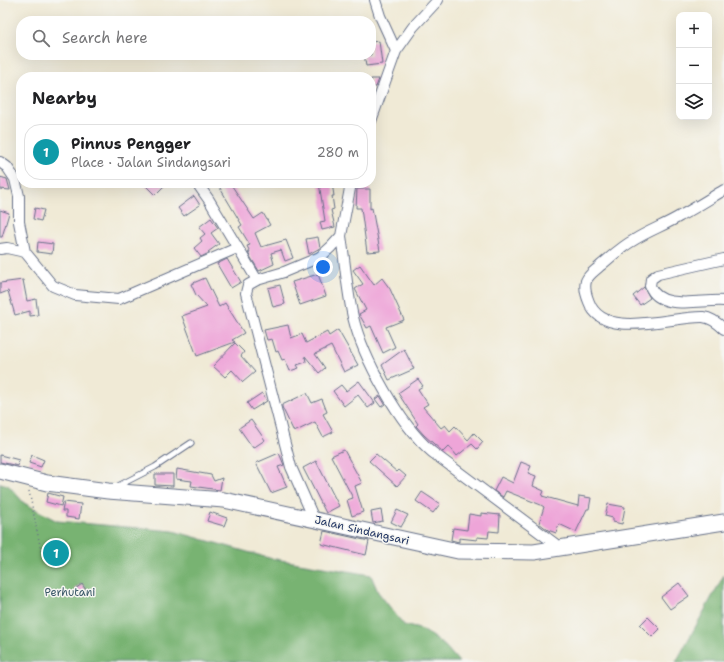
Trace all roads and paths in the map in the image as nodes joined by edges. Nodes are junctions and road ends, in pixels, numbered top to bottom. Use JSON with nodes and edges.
{"nodes":[{"id":1,"x":375,"y":0,"type":"edge"},
{"id":2,"x":438,"y":0,"type":"edge"},
{"id":3,"x":396,"y":51,"type":"junction"},
{"id":4,"x":376,"y":107,"type":"edge"},
{"id":5,"x":0,"y":162,"type":"edge"},
{"id":6,"x":16,"y":183,"type":"edge"},
{"id":7,"x":17,"y":188,"type":"edge"},
{"id":8,"x":200,"y":188,"type":"edge"},
{"id":9,"x":351,"y":188,"type":"edge"},
{"id":10,"x":724,"y":190,"type":"edge"},
{"id":11,"x":341,"y":236,"type":"junction"},
{"id":12,"x":238,"y":248,"type":"junction"},
{"id":13,"x":0,"y":249,"type":"edge"},
{"id":14,"x":25,"y":252,"type":"junction"},
{"id":15,"x":724,"y":259,"type":"edge"},
{"id":16,"x":257,"y":280,"type":"junction"},
{"id":17,"x":724,"y":301,"type":"edge"},
{"id":18,"x":724,"y":329,"type":"edge"},
{"id":19,"x":191,"y":443,"type":"dead end"},
{"id":20,"x":0,"y":471,"type":"edge"},
{"id":21,"x":26,"y":477,"type":"junction"},
{"id":22,"x":108,"y":491,"type":"junction"},
{"id":23,"x":314,"y":519,"type":"junction"},
{"id":24,"x":724,"y":522,"type":"edge"},
{"id":25,"x":562,"y":548,"type":"junction"},
{"id":26,"x":42,"y":555,"type":"dead end"}],
"edges":[{"from":1,"to":3,"type":"street"},
{"from":2,"to":3,"type":"street"},
{"from":3,"to":4,"type":"street"},
{"from":5,"to":6,"type":"street"},
{"from":7,"to":14,"type":"street"},
{"from":8,"to":12,"type":"street"},
{"from":9,"to":11,"type":"street"},
{"from":10,"to":18,"type":"street"},
{"from":11,"to":16,"type":"street"},
{"from":11,"to":25,"type":"street"},
{"from":12,"to":14,"type":"street"},
{"from":12,"to":16,"type":"street"},
{"from":13,"to":14,"type":"street"},
{"from":15,"to":17,"type":"street"},
{"from":16,"to":23,"type":"street"},
{"from":19,"to":22,"type":"lane"},
{"from":20,"to":21,"type":"main road","name":"Jalan Sindangsari"},
{"from":21,"to":22,"type":"main road","name":"Jalan Sindangsari"},
{"from":21,"to":26,"type":"path"},
{"from":22,"to":23,"type":"main road","name":"Jalan Sindangsari"},
{"from":23,"to":25,"type":"main road","name":"Jalan Sindangsari"},
{"from":24,"to":25,"type":"main road","name":"Jalan Sindangsari"}]}
